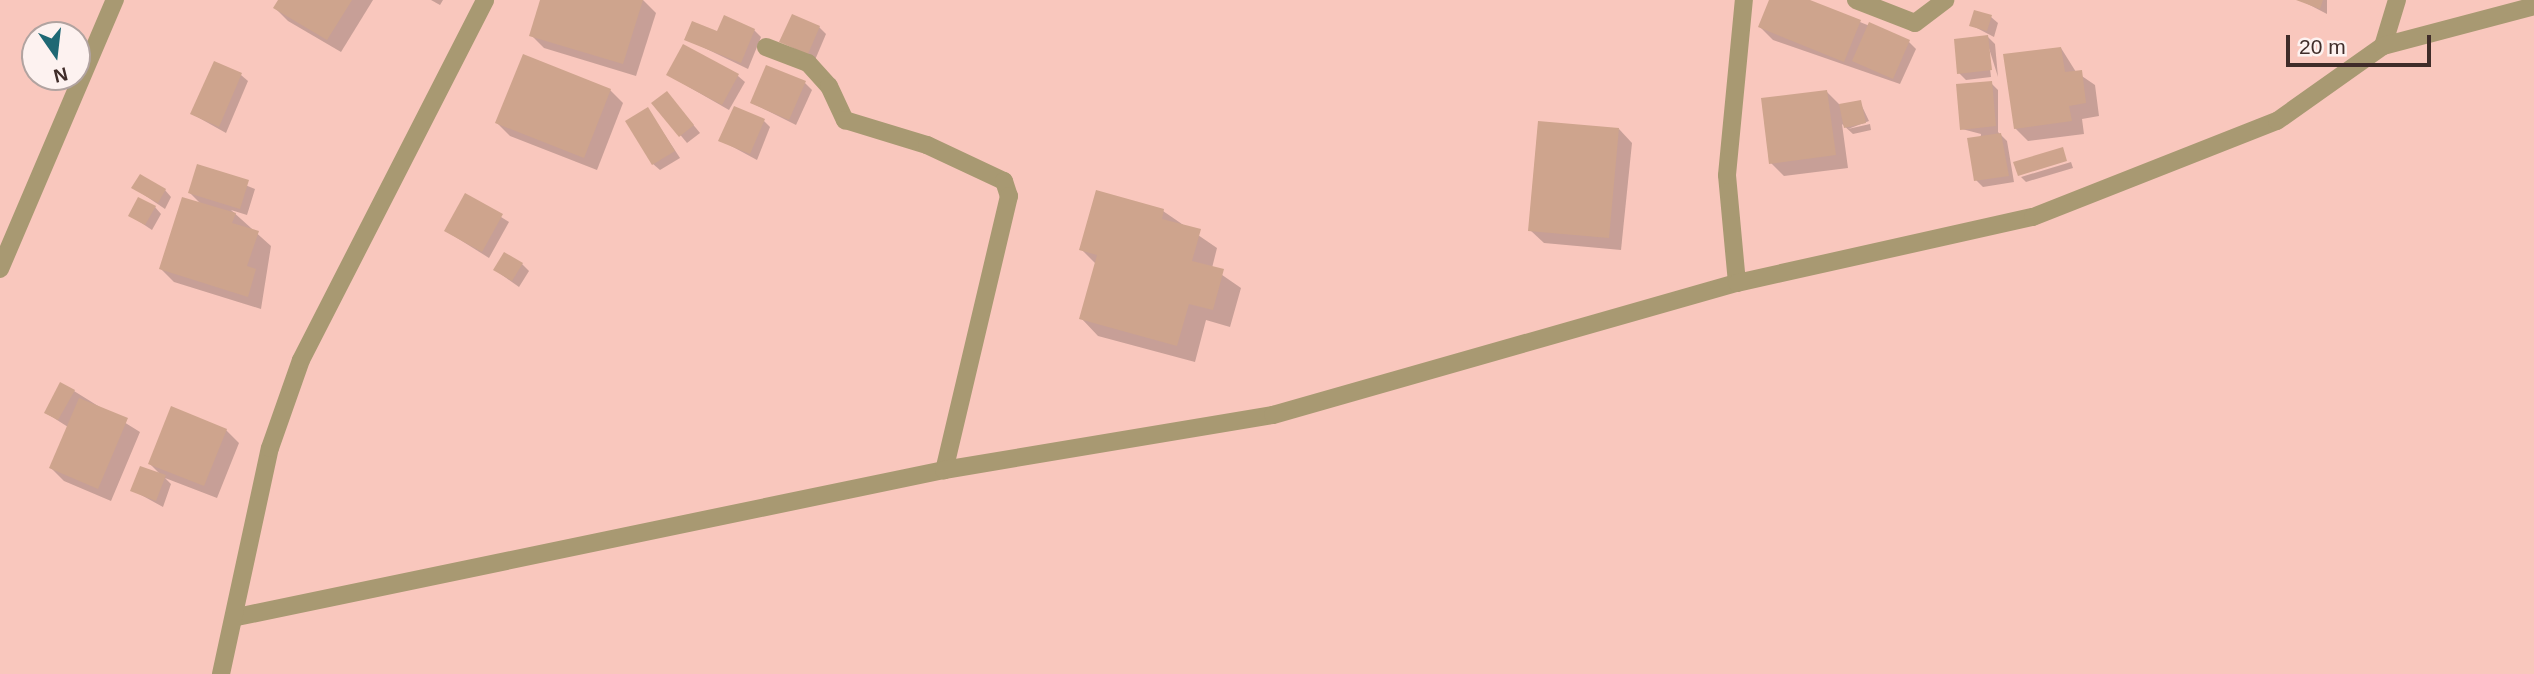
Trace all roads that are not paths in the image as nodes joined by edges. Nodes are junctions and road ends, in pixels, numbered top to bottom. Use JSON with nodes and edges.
{"nodes":[{"id":1,"x":115,"y":0,"type":"edge"},
{"id":2,"x":485,"y":0,"type":"edge"},
{"id":3,"x":1744,"y":0,"type":"edge"},
{"id":4,"x":1856,"y":0,"type":"edge"},
{"id":5,"x":1945,"y":0,"type":"edge"},
{"id":6,"x":2397,"y":0,"type":"edge"},
{"id":7,"x":2534,"y":6,"type":"edge"},
{"id":8,"x":2383,"y":46,"type":"junction"},
{"id":9,"x":766,"y":47,"type":"dead end"},
{"id":10,"x":0,"y":269,"type":"edge"},
{"id":11,"x":1737,"y":283,"type":"junction"},
{"id":12,"x":944,"y":470,"type":"junction"},
{"id":13,"x":237,"y":617,"type":"junction"},
{"id":14,"x":220,"y":674,"type":"edge"}],
"edges":[{"from":1,"to":10,"type":"street"},
{"from":2,"to":13,"type":"street"},
{"from":3,"to":11,"type":"street"},
{"from":4,"to":5,"type":"street"},
{"from":6,"to":8,"type":"street"},
{"from":7,"to":8,"type":"street"},
{"from":8,"to":11,"type":"street"},
{"from":9,"to":12,"type":"street"},
{"from":11,"to":12,"type":"street"},
{"from":12,"to":13,"type":"street"},
{"from":13,"to":14,"type":"street"}]}
